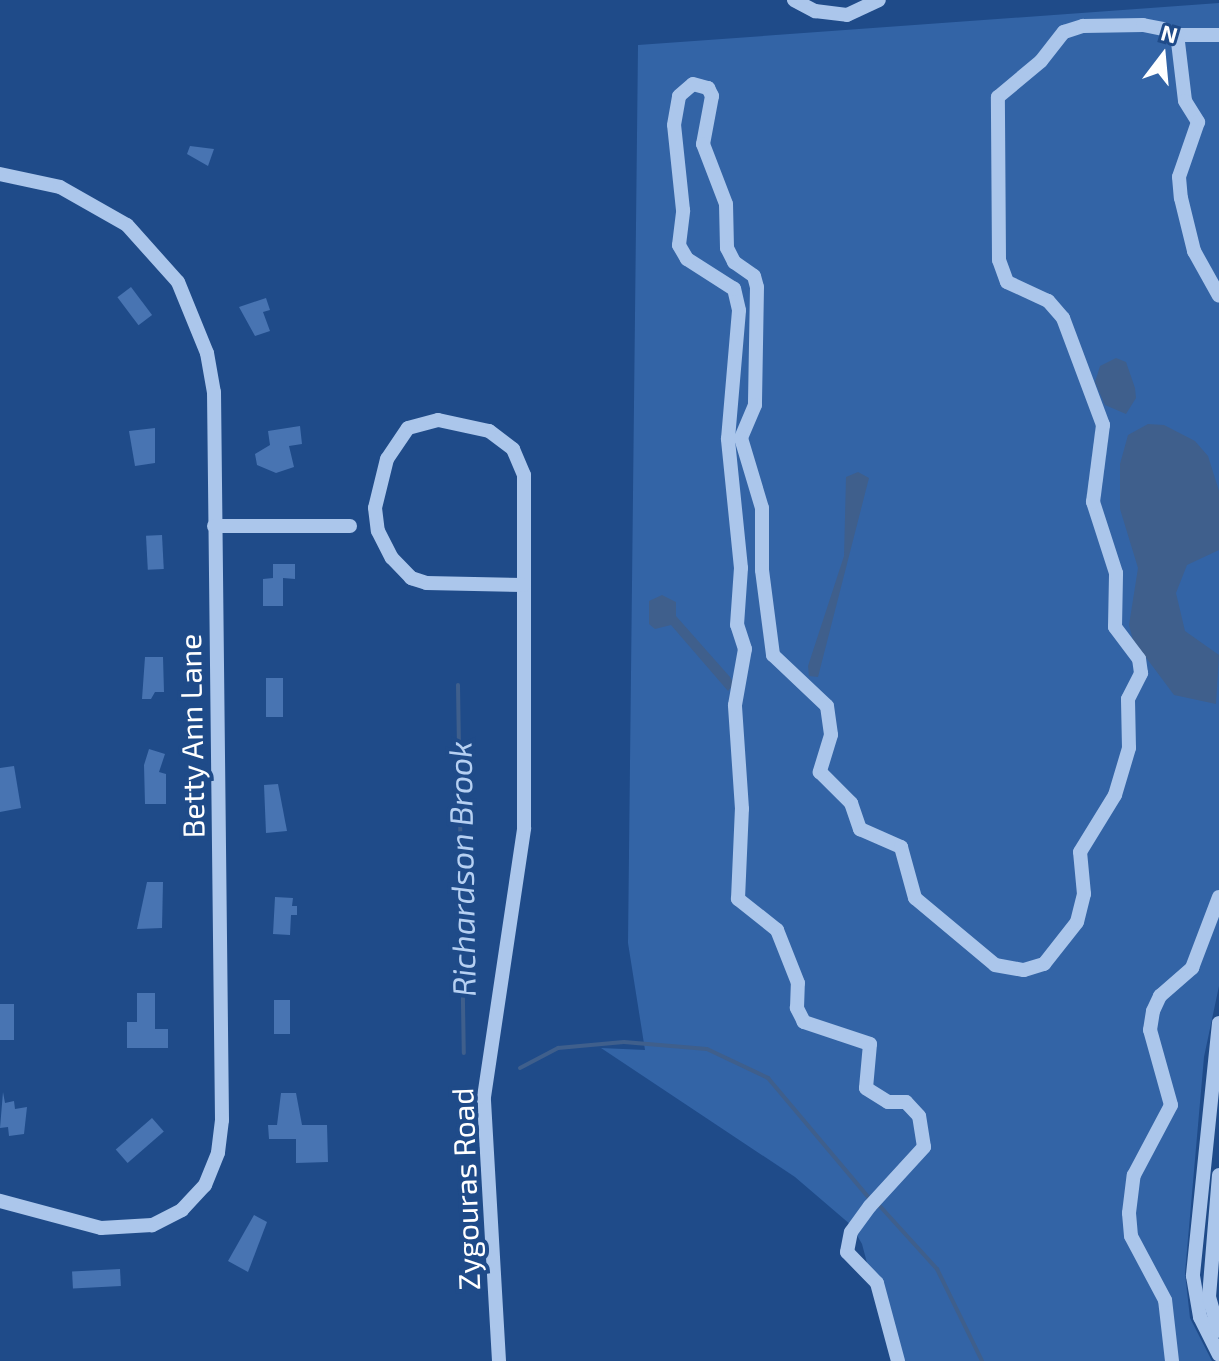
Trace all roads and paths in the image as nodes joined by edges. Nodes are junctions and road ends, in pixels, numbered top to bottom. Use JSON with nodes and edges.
{"nodes":[{"id":1,"x":794,"y":0,"type":"edge"},
{"id":2,"x":879,"y":0,"type":"edge"},
{"id":3,"x":1172,"y":35,"type":"junction"},
{"id":4,"x":1219,"y":35,"type":"edge"},
{"id":5,"x":0,"y":174,"type":"edge"},
{"id":6,"x":1219,"y":296,"type":"edge"},
{"id":7,"x":214,"y":526,"type":"junction"},
{"id":8,"x":350,"y":526,"type":"dead end"},
{"id":9,"x":524,"y":585,"type":"junction"},
{"id":10,"x":1219,"y":897,"type":"edge"},
{"id":11,"x":1219,"y":1023,"type":"edge"},
{"id":12,"x":1213,"y":1126,"type":"edge"},
{"id":13,"x":1219,"y":1175,"type":"edge"},
{"id":14,"x":0,"y":1201,"type":"edge"},
{"id":15,"x":1210,"y":1314,"type":"edge"},
{"id":16,"x":1219,"y":1331,"type":"edge"},
{"id":17,"x":1219,"y":1355,"type":"edge"},
{"id":18,"x":499,"y":1361,"type":"edge"},
{"id":19,"x":898,"y":1361,"type":"edge"},
{"id":20,"x":1172,"y":1361,"type":"edge"}],
"edges":[{"from":1,"to":2,"type":"street"},
{"from":3,"to":4,"type":"street"},
{"from":3,"to":6,"type":"street"},
{"from":3,"to":19,"type":"street"},
{"from":5,"to":7,"type":"street","name":"Betty Ann Lane"},
{"from":7,"to":8,"type":"street"},
{"from":7,"to":14,"type":"street","name":"Betty Ann Lane"},
{"from":9,"to":9,"type":"street","name":"Zygouras Road"},
{"from":9,"to":18,"type":"street","name":"Zygouras Road"},
{"from":10,"to":20,"type":"street"},
{"from":11,"to":12,"type":"street"},
{"from":12,"to":15,"type":"street"},
{"from":13,"to":15,"type":"street"},
{"from":15,"to":16,"type":"street"},
{"from":15,"to":17,"type":"street"}]}
